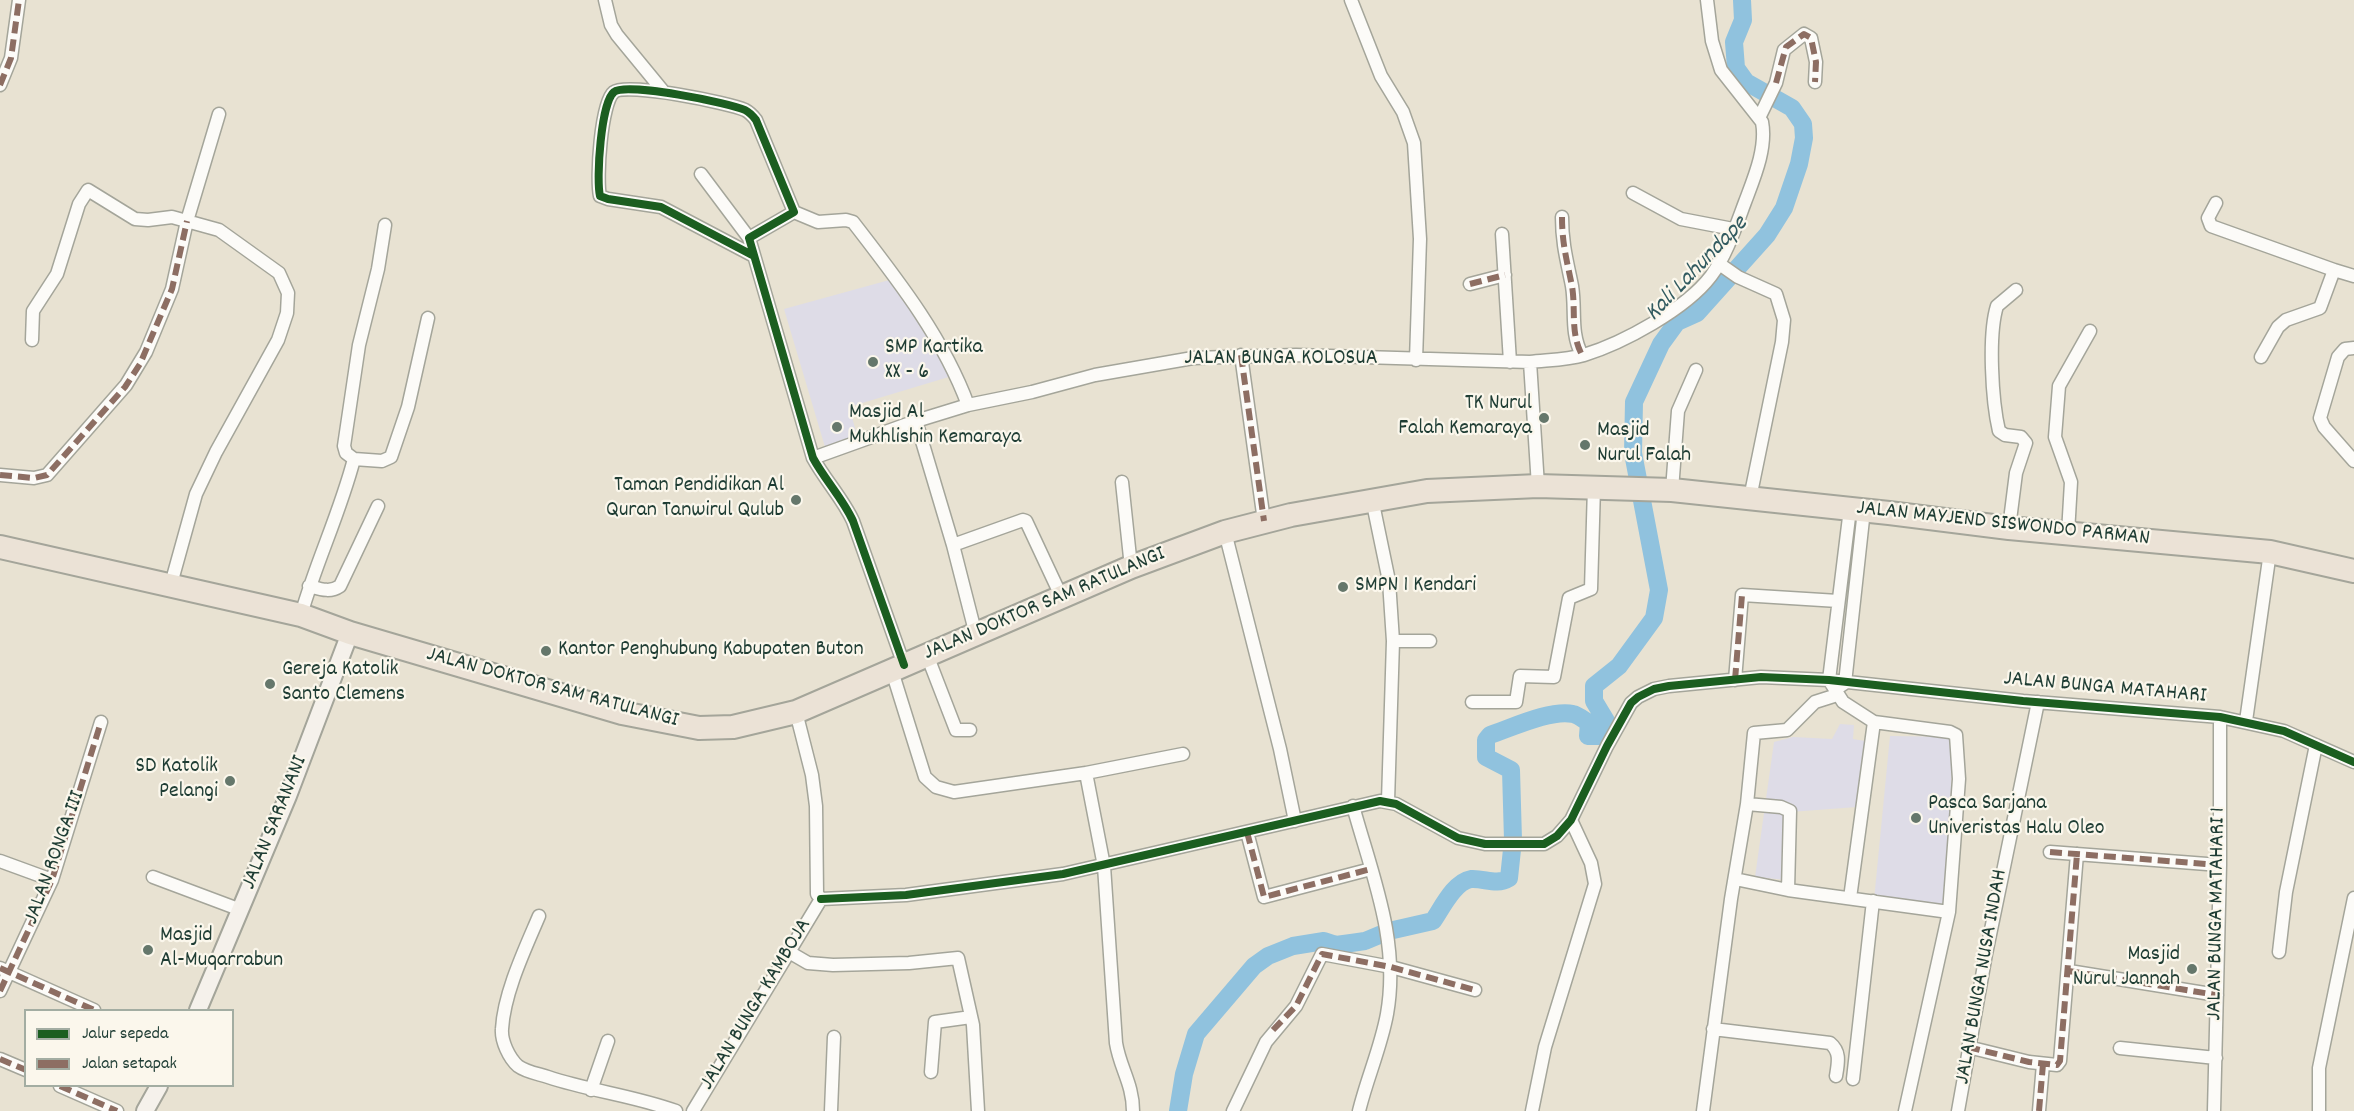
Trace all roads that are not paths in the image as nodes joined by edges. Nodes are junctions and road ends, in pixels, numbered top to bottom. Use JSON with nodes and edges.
{"nodes":[{"id":1,"x":19,"y":0,"type":"edge"},
{"id":2,"x":605,"y":0,"type":"edge"},
{"id":3,"x":1351,"y":0,"type":"edge"},
{"id":4,"x":1707,"y":0,"type":"edge"},
{"id":5,"x":1815,"y":82,"type":"dead end"},
{"id":6,"x":0,"y":85,"type":"edge"},
{"id":7,"x":663,"y":91,"type":"junction"},
{"id":8,"x":219,"y":114,"type":"dead end"},
{"id":9,"x":1760,"y":116,"type":"junction"},
{"id":10,"x":701,"y":174,"type":"dead end"},
{"id":11,"x":1633,"y":193,"type":"dead end"},
{"id":12,"x":2216,"y":203,"type":"dead end"},
{"id":13,"x":794,"y":212,"type":"junction"},
{"id":14,"x":1562,"y":217,"type":"dead end"},
{"id":15,"x":187,"y":221,"type":"junction"},
{"id":16,"x":385,"y":225,"type":"dead end"},
{"id":17,"x":1733,"y":229,"type":"junction"},
{"id":18,"x":1502,"y":234,"type":"dead end"},
{"id":19,"x":749,"y":238,"type":"junction"},
{"id":20,"x":754,"y":256,"type":"junction"},
{"id":21,"x":1728,"y":270,"type":"junction"},
{"id":22,"x":2334,"y":270,"type":"junction"},
{"id":23,"x":1505,"y":275,"type":"junction"},
{"id":24,"x":2354,"y":276,"type":"edge"},
{"id":25,"x":1470,"y":284,"type":"dead end"},
{"id":26,"x":2016,"y":290,"type":"dead end"},
{"id":27,"x":428,"y":318,"type":"dead end"},
{"id":28,"x":2090,"y":331,"type":"dead end"},
{"id":29,"x":32,"y":340,"type":"dead end"},
{"id":30,"x":2354,"y":348,"type":"edge"},
{"id":31,"x":1241,"y":355,"type":"junction"},
{"id":32,"x":1582,"y":355,"type":"junction"},
{"id":33,"x":2261,"y":357,"type":"dead end"},
{"id":34,"x":1416,"y":360,"type":"junction"},
{"id":35,"x":1530,"y":362,"type":"junction"},
{"id":36,"x":1510,"y":363,"type":"junction"},
{"id":37,"x":1696,"y":370,"type":"dead end"},
{"id":38,"x":968,"y":405,"type":"junction"},
{"id":39,"x":916,"y":421,"type":"junction"},
{"id":40,"x":813,"y":458,"type":"junction"},
{"id":41,"x":354,"y":459,"type":"junction"},
{"id":42,"x":2354,"y":461,"type":"edge"},
{"id":43,"x":0,"y":475,"type":"edge"},
{"id":44,"x":1122,"y":482,"type":"dead end"},
{"id":45,"x":1538,"y":486,"type":"junction"},
{"id":46,"x":1594,"y":487,"type":"junction"},
{"id":47,"x":1650,"y":489,"type":"junction"},
{"id":48,"x":1750,"y":498,"type":"junction"},
{"id":49,"x":1372,"y":499,"type":"junction"},
{"id":50,"x":378,"y":506,"type":"dead end"},
{"id":51,"x":1857,"y":509,"type":"junction"},
{"id":52,"x":1264,"y":521,"type":"junction"},
{"id":53,"x":2009,"y":528,"type":"junction"},
{"id":54,"x":1225,"y":532,"type":"junction"},
{"id":55,"x":2068,"y":533,"type":"junction"},
{"id":56,"x":953,"y":545,"type":"junction"},
{"id":57,"x":0,"y":547,"type":"edge"},
{"id":58,"x":2270,"y":552,"type":"junction"},
{"id":59,"x":1131,"y":567,"type":"junction"},
{"id":60,"x":2354,"y":571,"type":"edge"},
{"id":61,"x":171,"y":584,"type":"junction"},
{"id":62,"x":309,"y":586,"type":"junction"},
{"id":63,"x":1062,"y":598,"type":"junction"},
{"id":64,"x":1838,"y":601,"type":"junction"},
{"id":65,"x":301,"y":615,"type":"junction"},
{"id":66,"x":350,"y":633,"type":"junction"},
{"id":67,"x":976,"y":635,"type":"junction"},
{"id":68,"x":1393,"y":641,"type":"junction"},
{"id":69,"x":1430,"y":641,"type":"dead end"},
{"id":70,"x":927,"y":655,"type":"junction"},
{"id":71,"x":898,"y":668,"type":"junction"},
{"id":72,"x":1735,"y":680,"type":"junction"},
{"id":73,"x":1837,"y":687,"type":"junction"},
{"id":74,"x":1472,"y":702,"type":"dead end"},
{"id":75,"x":2037,"y":702,"type":"junction"},
{"id":76,"x":796,"y":712,"type":"junction"},
{"id":77,"x":2220,"y":717,"type":"junction"},
{"id":78,"x":2246,"y":721,"type":"junction"},
{"id":79,"x":101,"y":722,"type":"dead end"},
{"id":80,"x":1874,"y":722,"type":"junction"},
{"id":81,"x":970,"y":730,"type":"dead end"},
{"id":82,"x":2316,"y":745,"type":"junction"},
{"id":83,"x":1183,"y":754,"type":"dead end"},
{"id":84,"x":2354,"y":762,"type":"edge"},
{"id":85,"x":1086,"y":773,"type":"junction"},
{"id":86,"x":1388,"y":801,"type":"junction"},
{"id":87,"x":1747,"y":804,"type":"junction"},
{"id":88,"x":1353,"y":806,"type":"junction"},
{"id":89,"x":1571,"y":820,"type":"junction"},
{"id":90,"x":1295,"y":821,"type":"junction"},
{"id":91,"x":1247,"y":832,"type":"junction"},
{"id":92,"x":2050,"y":852,"type":"dead end"},
{"id":93,"x":2077,"y":854,"type":"junction"},
{"id":94,"x":0,"y":861,"type":"edge"},
{"id":95,"x":2220,"y":865,"type":"junction"},
{"id":96,"x":1104,"y":866,"type":"junction"},
{"id":97,"x":1371,"y":869,"type":"junction"},
{"id":98,"x":153,"y":876,"type":"dead end"},
{"id":99,"x":1735,"y":879,"type":"junction"},
{"id":100,"x":52,"y":880,"type":"junction"},
{"id":101,"x":1788,"y":890,"type":"junction"},
{"id":102,"x":1850,"y":898,"type":"junction"},
{"id":103,"x":2354,"y":898,"type":"edge"},
{"id":104,"x":821,"y":899,"type":"junction"},
{"id":105,"x":1873,"y":901,"type":"junction"},
{"id":106,"x":241,"y":910,"type":"junction"},
{"id":107,"x":1950,"y":912,"type":"junction"},
{"id":108,"x":539,"y":916,"type":"dead end"},
{"id":109,"x":789,"y":952,"type":"junction"},
{"id":110,"x":2279,"y":952,"type":"dead end"},
{"id":111,"x":1391,"y":967,"type":"junction"},
{"id":112,"x":4,"y":970,"type":"edge"},
{"id":113,"x":2069,"y":971,"type":"junction"},
{"id":114,"x":1475,"y":990,"type":"dead end"},
{"id":115,"x":0,"y":991,"type":"edge"},
{"id":116,"x":2217,"y":995,"type":"junction"},
{"id":117,"x":90,"y":1009,"type":"edge"},
{"id":118,"x":199,"y":1009,"type":"edge"},
{"id":119,"x":971,"y":1017,"type":"junction"},
{"id":120,"x":1713,"y":1029,"type":"junction"},
{"id":121,"x":834,"y":1037,"type":"dead end"},
{"id":122,"x":609,"y":1041,"type":"dead end"},
{"id":123,"x":1968,"y":1047,"type":"junction"},
{"id":124,"x":2120,"y":1048,"type":"dead end"},
{"id":125,"x":2216,"y":1058,"type":"junction"},
{"id":126,"x":0,"y":1059,"type":"edge"},
{"id":127,"x":2043,"y":1064,"type":"junction"},
{"id":128,"x":24,"y":1069,"type":"edge"},
{"id":129,"x":931,"y":1072,"type":"dead end"},
{"id":130,"x":1836,"y":1076,"type":"dead end"},
{"id":131,"x":1853,"y":1079,"type":"dead end"},
{"id":132,"x":62,"y":1087,"type":"edge"},
{"id":133,"x":158,"y":1087,"type":"edge"},
{"id":134,"x":591,"y":1090,"type":"junction"},
{"id":135,"x":117,"y":1111,"type":"edge"},
{"id":136,"x":145,"y":1111,"type":"edge"},
{"id":137,"x":676,"y":1111,"type":"edge"},
{"id":138,"x":693,"y":1111,"type":"edge"},
{"id":139,"x":831,"y":1111,"type":"edge"},
{"id":140,"x":978,"y":1111,"type":"edge"},
{"id":141,"x":1133,"y":1111,"type":"edge"},
{"id":142,"x":1233,"y":1111,"type":"edge"},
{"id":143,"x":1359,"y":1111,"type":"edge"},
{"id":144,"x":1532,"y":1111,"type":"edge"},
{"id":145,"x":1703,"y":1111,"type":"edge"},
{"id":146,"x":1905,"y":1111,"type":"edge"},
{"id":147,"x":1958,"y":1111,"type":"edge"},
{"id":148,"x":2039,"y":1111,"type":"edge"},
{"id":149,"x":2214,"y":1111,"type":"edge"},
{"id":150,"x":2319,"y":1111,"type":"edge"}],
"edges":[{"from":1,"to":6,"type":"street"},
{"from":2,"to":7,"type":"street"},
{"from":3,"to":34,"type":"street"},
{"from":4,"to":9,"type":"street"},
{"from":5,"to":9,"type":"street"},
{"from":7,"to":13,"type":"street"},
{"from":7,"to":20,"type":"street"},
{"from":8,"to":15,"type":"street"},
{"from":9,"to":17,"type":"street","name":"JALAN BUNGA KOLOSUA"},
{"from":10,"to":19,"type":"street"},
{"from":11,"to":17,"type":"street"},
{"from":12,"to":22,"type":"street"},
{"from":13,"to":19,"type":"street"},
{"from":13,"to":38,"type":"street"},
{"from":14,"to":32,"type":"street"},
{"from":15,"to":29,"type":"street"},
{"from":15,"to":43,"type":"street"},
{"from":15,"to":61,"type":"street"},
{"from":16,"to":41,"type":"street"},
{"from":17,"to":21,"type":"street","name":"JALAN BUNGA KOLOSUA"},
{"from":18,"to":23,"type":"street"},
{"from":19,"to":20,"type":"street"},
{"from":20,"to":40,"type":"street"},
{"from":21,"to":32,"type":"street","name":"JALAN BUNGA KOLOSUA"},
{"from":21,"to":48,"type":"street"},
{"from":22,"to":24,"type":"street"},
{"from":22,"to":33,"type":"street"},
{"from":23,"to":25,"type":"street"},
{"from":23,"to":36,"type":"street"},
{"from":26,"to":53,"type":"street"},
{"from":27,"to":41,"type":"street"},
{"from":28,"to":55,"type":"street"},
{"from":30,"to":42,"type":"street"},
{"from":31,"to":34,"type":"street","name":"JALAN BUNGA KOLOSUA"},
{"from":31,"to":38,"type":"street","name":"JALAN BUNGA KOLOSUA"},
{"from":31,"to":52,"type":"street"},
{"from":32,"to":35,"type":"street","name":"JALAN BUNGA KOLOSUA"},
{"from":34,"to":36,"type":"street","name":"JALAN BUNGA KOLOSUA"},
{"from":35,"to":36,"type":"street","name":"JALAN BUNGA KOLOSUA"},
{"from":35,"to":45,"type":"street"},
{"from":37,"to":47,"type":"street"},
{"from":38,"to":39,"type":"street","name":"JALAN BUNGA KOLOSUA"},
{"from":39,"to":40,"type":"street","name":"JALAN BUNGA KOLOSUA"},
{"from":39,"to":56,"type":"street"},
{"from":40,"to":71,"type":"street"},
{"from":41,"to":62,"type":"street"},
{"from":44,"to":59,"type":"street"},
{"from":45,"to":46,"type":"highway","name":"JALAN DOKTOR SAM RATULANGI"},
{"from":45,"to":49,"type":"highway","name":"JALAN DOKTOR SAM RATULANGI"},
{"from":46,"to":47,"type":"highway","name":"JALAN DOKTOR SAM RATULANGI"},
{"from":46,"to":74,"type":"street"},
{"from":47,"to":48,"type":"highway","name":"JALAN MAYJEND SISWONDO PARMAN"},
{"from":48,"to":51,"type":"highway","name":"JALAN MAYJEND SISWONDO PARMAN"},
{"from":49,"to":52,"type":"highway","name":"JALAN DOKTOR SAM RATULANGI"},
{"from":49,"to":68,"type":"street"},
{"from":50,"to":62,"type":"street"},
{"from":51,"to":53,"type":"highway","name":"JALAN MAYJEND SISWONDO PARMAN"},
{"from":51,"to":64,"type":"street"},
{"from":51,"to":73,"type":"street"},
{"from":52,"to":54,"type":"highway","name":"JALAN DOKTOR SAM RATULANGI"},
{"from":53,"to":55,"type":"highway","name":"JALAN MAYJEND SISWONDO PARMAN"},
{"from":54,"to":59,"type":"highway","name":"JALAN DOKTOR SAM RATULANGI"},
{"from":54,"to":90,"type":"street"},
{"from":55,"to":58,"type":"highway","name":"JALAN MAYJEND SISWONDO PARMAN"},
{"from":56,"to":63,"type":"street"},
{"from":56,"to":67,"type":"street"},
{"from":57,"to":61,"type":"highway","name":"JALAN DOKTOR SAM RATULANGI"},
{"from":58,"to":60,"type":"highway","name":"JALAN MAYJEND SISWONDO PARMAN"},
{"from":58,"to":78,"type":"street"},
{"from":59,"to":63,"type":"highway","name":"JALAN DOKTOR SAM RATULANGI"},
{"from":61,"to":65,"type":"highway","name":"JALAN DOKTOR SAM RATULANGI"},
{"from":62,"to":65,"type":"street"},
{"from":63,"to":67,"type":"highway","name":"JALAN DOKTOR SAM RATULANGI"},
{"from":64,"to":72,"type":"street"},
{"from":64,"to":73,"type":"street"},
{"from":65,"to":66,"type":"highway","name":"JALAN DOKTOR SAM RATULANGI"},
{"from":66,"to":76,"type":"highway","name":"JALAN DOKTOR SAM RATULANGI"},
{"from":66,"to":106,"type":"street","name":"JALAN SARANANI"},
{"from":67,"to":70,"type":"highway","name":"JALAN DOKTOR SAM RATULANGI"},
{"from":68,"to":69,"type":"street"},
{"from":68,"to":86,"type":"street"},
{"from":70,"to":71,"type":"highway","name":"JALAN DOKTOR SAM RATULANGI"},
{"from":70,"to":81,"type":"street"},
{"from":71,"to":76,"type":"highway","name":"JALAN DOKTOR SAM RATULANGI"},
{"from":71,"to":85,"type":"street"},
{"from":72,"to":73,"type":"street","name":"JALAN BUNGA MATAHARI"},
{"from":72,"to":89,"type":"street","name":"JALAN BUNGA MATAHARI"},
{"from":73,"to":75,"type":"street","name":"JALAN BUNGA MATAHARI"},
{"from":73,"to":80,"type":"street"},
{"from":73,"to":87,"type":"street"},
{"from":75,"to":77,"type":"street","name":"JALAN BUNGA MATAHARI"},
{"from":75,"to":123,"type":"street","name":"JALAN BUNGA NUSA INDAH"},
{"from":76,"to":104,"type":"street"},
{"from":77,"to":78,"type":"street","name":"JALAN BUNGA MATAHARI"},
{"from":77,"to":95,"type":"street","name":"JALAN BUNGA MATAHARI 1"},
{"from":78,"to":82,"type":"street","name":"JALAN BUNGA MATAHARI"},
{"from":79,"to":100,"type":"street","name":"JALAN RONGA III"},
{"from":80,"to":102,"type":"street"},
{"from":80,"to":107,"type":"street"},
{"from":82,"to":84,"type":"street","name":"JALAN BUNGA MATAHARI"},
{"from":82,"to":110,"type":"street"},
{"from":83,"to":85,"type":"street"},
{"from":85,"to":96,"type":"street"},
{"from":86,"to":88,"type":"street"},
{"from":86,"to":89,"type":"street","name":"JALAN BUNGA MATAHARI"},
{"from":87,"to":99,"type":"street"},
{"from":87,"to":101,"type":"street"},
{"from":88,"to":90,"type":"street"},
{"from":88,"to":97,"type":"street"},
{"from":89,"to":144,"type":"street"},
{"from":90,"to":91,"type":"street"},
{"from":91,"to":96,"type":"street"},
{"from":91,"to":97,"type":"street"},
{"from":92,"to":93,"type":"street"},
{"from":93,"to":95,"type":"street"},
{"from":93,"to":113,"type":"street"},
{"from":94,"to":100,"type":"street"},
{"from":95,"to":116,"type":"street","name":"JALAN BUNGA MATAHARI 1"},
{"from":96,"to":104,"type":"street"},
{"from":96,"to":141,"type":"street"},
{"from":97,"to":111,"type":"street"},
{"from":98,"to":106,"type":"street"},
{"from":99,"to":101,"type":"street"},
{"from":99,"to":120,"type":"street"},
{"from":100,"to":112,"type":"street","name":"JALAN RONGA III"},
{"from":101,"to":102,"type":"street"},
{"from":102,"to":105,"type":"street"},
{"from":103,"to":150,"type":"street"},
{"from":104,"to":109,"type":"street","name":"JALAN BUNGA KAMBOJA"},
{"from":105,"to":107,"type":"street"},
{"from":105,"to":131,"type":"street"},
{"from":106,"to":118,"type":"street","name":"JALAN SARANANI"},
{"from":107,"to":146,"type":"street"},
{"from":108,"to":134,"type":"street"},
{"from":109,"to":119,"type":"street"},
{"from":109,"to":138,"type":"street","name":"JALAN BUNGA KAMBOJA"},
{"from":111,"to":114,"type":"street"},
{"from":111,"to":142,"type":"street"},
{"from":111,"to":143,"type":"street"},
{"from":112,"to":115,"type":"street","name":"JALAN RONGA III"},
{"from":112,"to":117,"type":"street"},
{"from":113,"to":116,"type":"street"},
{"from":113,"to":127,"type":"street"},
{"from":116,"to":125,"type":"street","name":"JALAN BUNGA MATAHARI 1"},
{"from":119,"to":129,"type":"street"},
{"from":119,"to":140,"type":"street"},
{"from":120,"to":130,"type":"street"},
{"from":120,"to":145,"type":"street"},
{"from":121,"to":139,"type":"street"},
{"from":122,"to":134,"type":"street"},
{"from":123,"to":127,"type":"street"},
{"from":123,"to":147,"type":"street","name":"JALAN BUNGA NUSA INDAH"},
{"from":124,"to":125,"type":"street"},
{"from":125,"to":149,"type":"street","name":"JALAN BUNGA MATAHARI 1"},
{"from":126,"to":128,"type":"street"},
{"from":127,"to":148,"type":"street"},
{"from":132,"to":135,"type":"street"},
{"from":133,"to":136,"type":"street"},
{"from":134,"to":137,"type":"street"}]}
